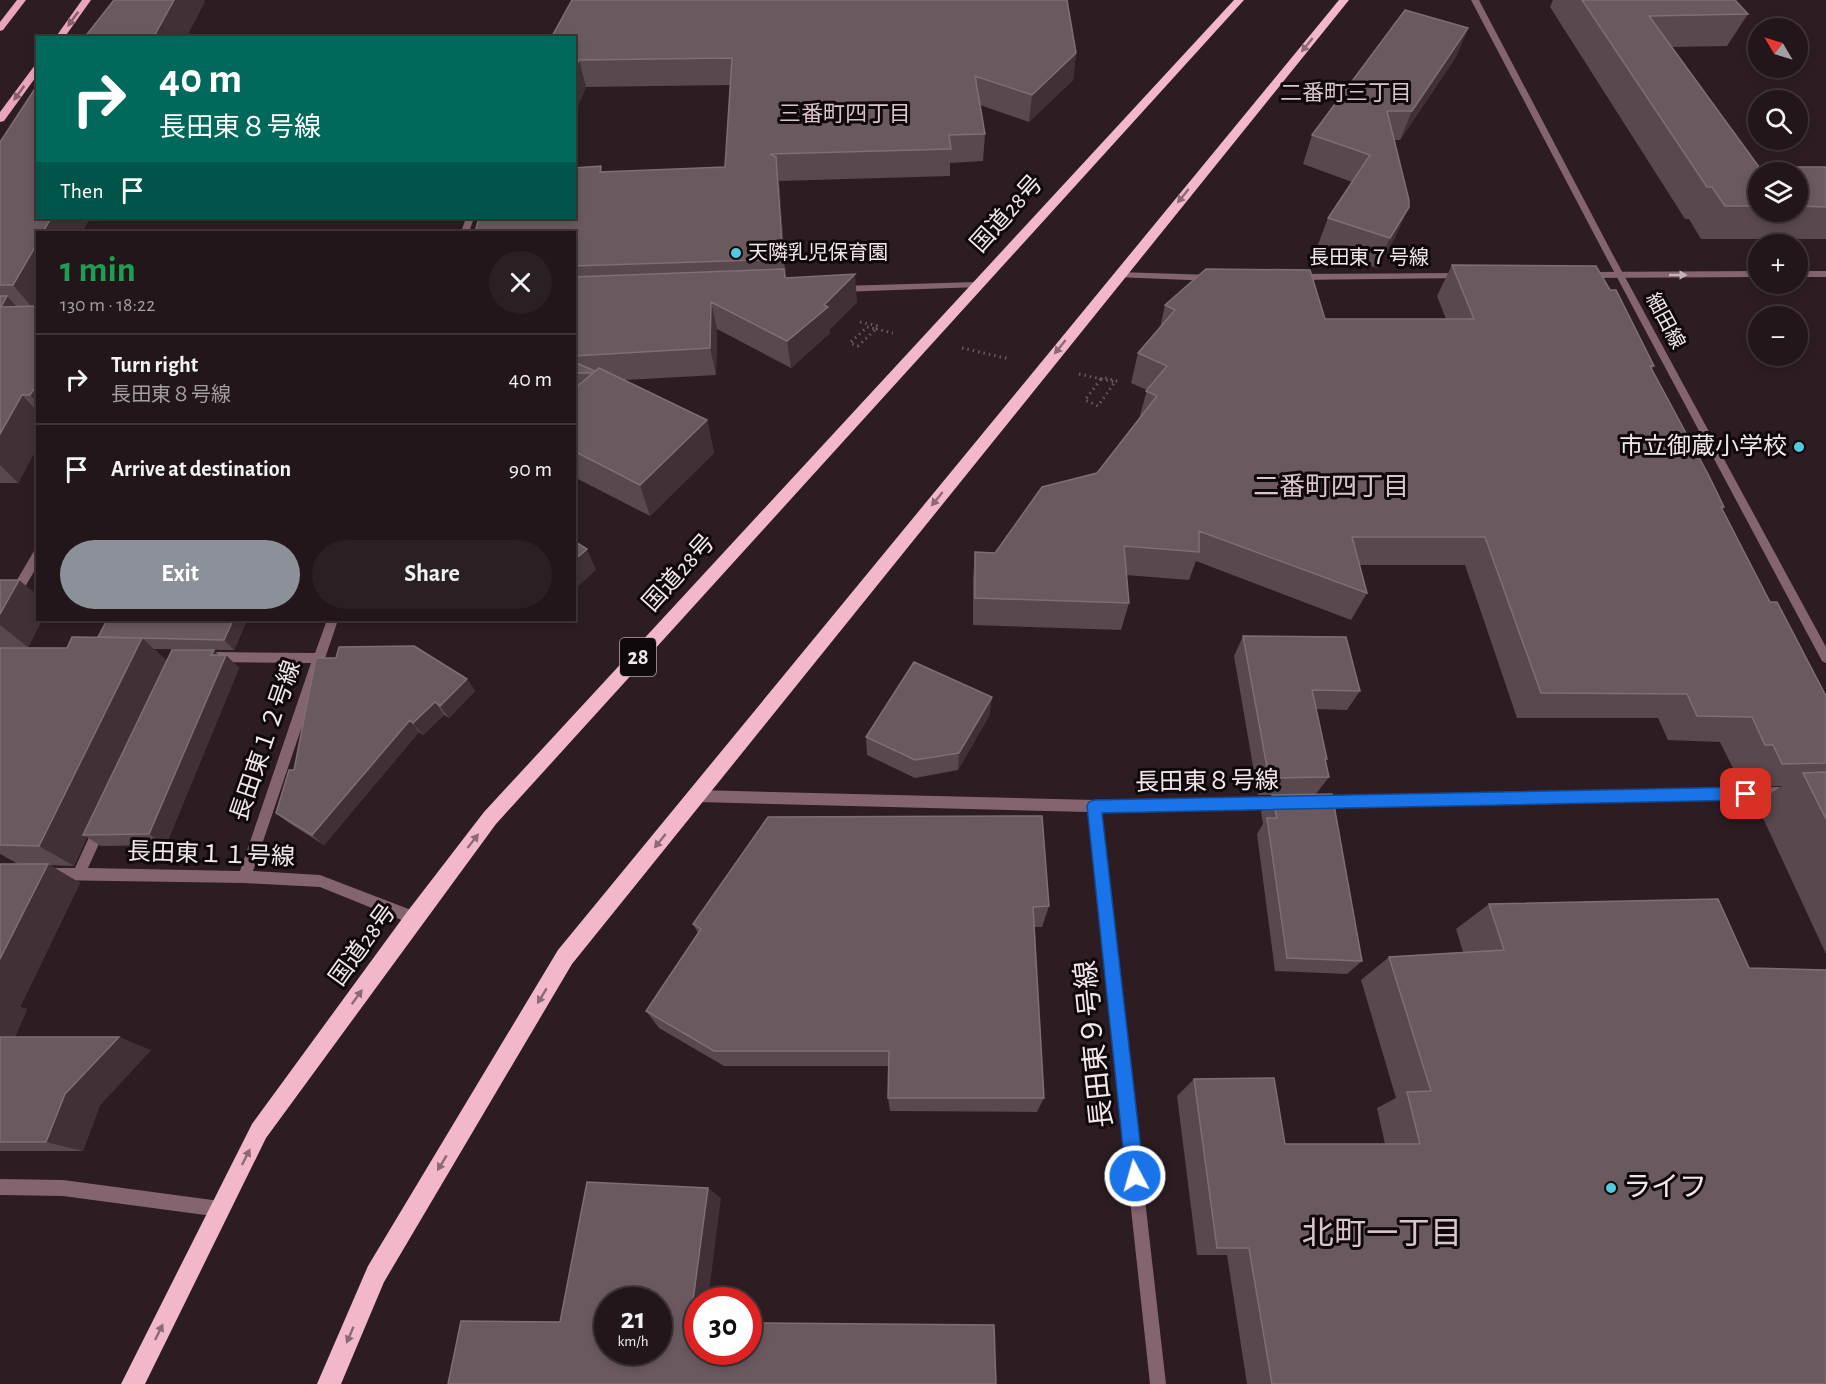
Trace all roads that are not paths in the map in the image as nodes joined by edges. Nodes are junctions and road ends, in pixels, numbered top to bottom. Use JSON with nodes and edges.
{"nodes":[{"id":1,"x":22,"y":0,"type":"edge"},
{"id":2,"x":87,"y":0,"type":"edge"},
{"id":3,"x":1239,"y":0,"type":"edge"},
{"id":4,"x":1344,"y":0,"type":"edge"},
{"id":5,"x":1475,"y":0,"type":"edge"},
{"id":6,"x":0,"y":28,"type":"edge"},
{"id":7,"x":60,"y":36,"type":"edge"},
{"id":8,"x":36,"y":71,"type":"edge"},
{"id":9,"x":0,"y":119,"type":"edge"},
{"id":10,"x":1748,"y":274,"type":"edge"},
{"id":11,"x":1808,"y":274,"type":"edge"},
{"id":12,"x":1826,"y":274,"type":"edge"},
{"id":13,"x":1118,"y":275,"type":"junction"},
{"id":14,"x":1577,"y":275,"type":"edge"},
{"id":15,"x":1619,"y":275,"type":"junction"},
{"id":16,"x":1472,"y":276,"type":"edge"},
{"id":17,"x":1285,"y":277,"type":"edge"},
{"id":18,"x":1226,"y":278,"type":"edge"},
{"id":19,"x":976,"y":285,"type":"junction"},
{"id":20,"x":832,"y":289,"type":"edge"},
{"id":21,"x":36,"y":557,"type":"edge"},
{"id":22,"x":0,"y":619,"type":"edge"},
{"id":23,"x":332,"y":621,"type":"edge"},
{"id":24,"x":204,"y":657,"type":"edge"},
{"id":25,"x":318,"y":658,"type":"junction"},
{"id":26,"x":1826,"y":658,"type":"edge"},
{"id":27,"x":1804,"y":793,"type":"edge"},
{"id":28,"x":697,"y":796,"type":"junction"},
{"id":29,"x":1094,"y":806,"type":"junction"},
{"id":30,"x":108,"y":812,"type":"edge"},
{"id":31,"x":34,"y":873,"type":"edge"},
{"id":32,"x":79,"y":874,"type":"junction"},
{"id":33,"x":244,"y":877,"type":"junction"},
{"id":34,"x":414,"y":918,"type":"junction"},
{"id":35,"x":0,"y":1187,"type":"edge"},
{"id":36,"x":220,"y":1209,"type":"junction"},
{"id":37,"x":133,"y":1384,"type":"edge"},
{"id":38,"x":329,"y":1384,"type":"edge"},
{"id":39,"x":1158,"y":1384,"type":"edge"}],
"edges":[{"from":1,"to":6,"type":"main road"},
{"from":2,"to":7,"type":"main road","one_way":true},
{"from":3,"to":19,"type":"highway","name":"国道28号","number":"28"},
{"from":4,"to":13,"type":"highway","one_way":true},
{"from":5,"to":15,"type":"street","name":"細田線"},
{"from":8,"to":9,"type":"main road","one_way":true},
{"from":15,"to":10,"type":"street","one_way":true},
{"from":11,"to":12,"type":"street"},
{"from":13,"to":18,"type":"street"},
{"from":13,"to":28,"type":"highway","one_way":true},
{"from":14,"to":15,"type":"street"},
{"from":15,"to":26,"type":"street","name":"細田線"},
{"from":16,"to":17,"type":"street","name":"長田東７号線"},
{"from":19,"to":20,"type":"street"},
{"from":34,"to":19,"type":"highway","name":"国道28号","number":"28","one_way":true},
{"from":21,"to":22,"type":"street"},
{"from":23,"to":25,"type":"street","name":"長田東１２号線"},
{"from":24,"to":25,"type":"street"},
{"from":25,"to":33,"type":"street","name":"長田東１２号線"},
{"from":27,"to":29,"type":"street","name":"長田東８号線"},
{"from":28,"to":29,"type":"street","name":"長田東８号線"},
{"from":28,"to":38,"type":"highway","one_way":true},
{"from":29,"to":39,"type":"street","name":"長田東９号線"},
{"from":30,"to":32,"type":"street"},
{"from":31,"to":32,"type":"street","name":"長田東１１号線"},
{"from":32,"to":33,"type":"street","name":"長田東１１号線"},
{"from":33,"to":34,"type":"street","name":"長田東１１号線"},
{"from":36,"to":34,"type":"highway","name":"国道28号","number":"28","one_way":true},
{"from":35,"to":36,"type":"street"},
{"from":37,"to":36,"type":"highway","name":"国道28号","number":"28","one_way":true}]}
